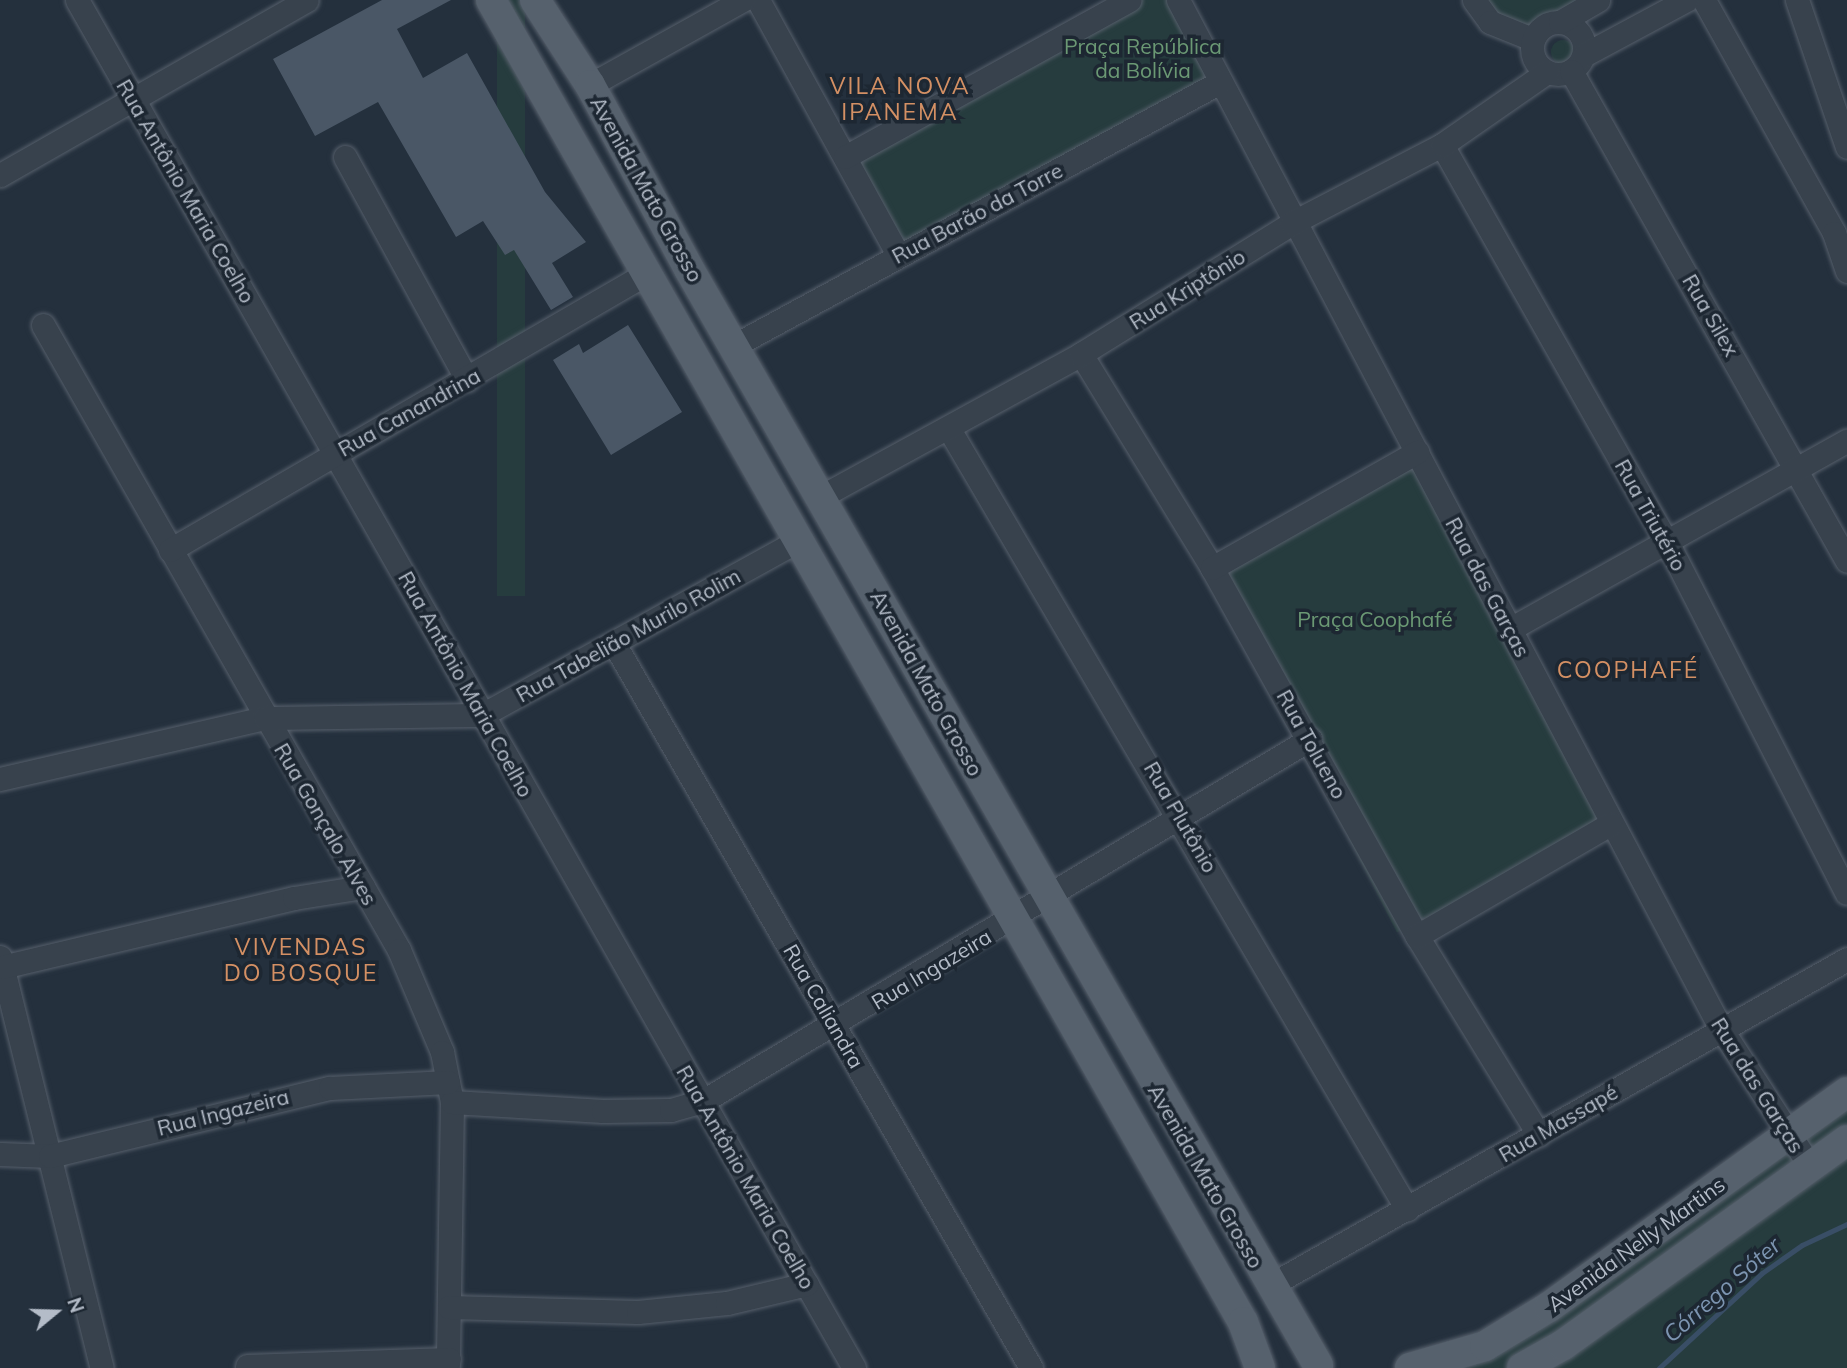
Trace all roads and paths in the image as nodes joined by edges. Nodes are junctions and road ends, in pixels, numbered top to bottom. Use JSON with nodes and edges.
{"nodes":[{"id":1,"x":77,"y":0,"type":"edge"},
{"id":2,"x":307,"y":0,"type":"edge"},
{"id":3,"x":491,"y":0,"type":"edge"},
{"id":4,"x":535,"y":0,"type":"edge"},
{"id":5,"x":743,"y":0,"type":"edge"},
{"id":6,"x":758,"y":0,"type":"edge"},
{"id":7,"x":1129,"y":0,"type":"edge"},
{"id":8,"x":1178,"y":0,"type":"edge"},
{"id":9,"x":1474,"y":0,"type":"edge"},
{"id":10,"x":1598,"y":0,"type":"edge"},
{"id":11,"x":1686,"y":0,"type":"edge"},
{"id":12,"x":1704,"y":0,"type":"edge"},
{"id":13,"x":1797,"y":0,"type":"edge"},
{"id":14,"x":1560,"y":22,"type":"junction"},
{"id":15,"x":1532,"y":39,"type":"junction"},
{"id":16,"x":1577,"y":63,"type":"junction"},
{"id":17,"x":1547,"y":72,"type":"junction"},
{"id":18,"x":1220,"y":82,"type":"junction"},
{"id":19,"x":590,"y":85,"type":"junction"},
{"id":20,"x":133,"y":101,"type":"junction"},
{"id":21,"x":1442,"y":145,"type":"junction"},
{"id":22,"x":1847,"y":147,"type":"edge"},
{"id":23,"x":345,"y":156,"type":"dead end"},
{"id":24,"x":845,"y":158,"type":"junction"},
{"id":25,"x":0,"y":175,"type":"edge"},
{"id":26,"x":1292,"y":223,"type":"junction"},
{"id":27,"x":898,"y":256,"type":"junction"},
{"id":28,"x":689,"y":269,"type":"junction"},
{"id":29,"x":1847,"y":271,"type":"edge"},
{"id":30,"x":647,"y":273,"type":"junction"},
{"id":31,"x":43,"y":324,"type":"dead end"},
{"id":32,"x":735,"y":345,"type":"junction"},
{"id":33,"x":1081,"y":354,"type":"junction"},
{"id":34,"x":467,"y":380,"type":"junction"},
{"id":35,"x":949,"y":429,"type":"junction"},
{"id":36,"x":1847,"y":440,"type":"edge"},
{"id":37,"x":337,"y":452,"type":"junction"},
{"id":38,"x":1417,"y":452,"type":"junction"},
{"id":39,"x":1798,"y":468,"type":"junction"},
{"id":40,"x":769,"y":492,"type":"junction"},
{"id":41,"x":822,"y":496,"type":"junction"},
{"id":42,"x":797,"y":541,"type":"junction"},
{"id":43,"x":1667,"y":542,"type":"junction"},
{"id":44,"x":170,"y":550,"type":"junction"},
{"id":45,"x":1847,"y":561,"type":"edge"},
{"id":46,"x":1212,"y":568,"type":"junction"},
{"id":47,"x":1510,"y":629,"type":"junction"},
{"id":48,"x":615,"y":645,"type":"junction"},
{"id":49,"x":482,"y":715,"type":"junction"},
{"id":50,"x":265,"y":718,"type":"junction"},
{"id":51,"x":1310,"y":739,"type":"junction"},
{"id":52,"x":0,"y":779,"type":"edge"},
{"id":53,"x":1180,"y":814,"type":"junction"},
{"id":54,"x":1610,"y":824,"type":"junction"},
{"id":55,"x":363,"y":887,"type":"junction"},
{"id":56,"x":1847,"y":893,"type":"edge"},
{"id":57,"x":1046,"y":894,"type":"junction"},
{"id":58,"x":1010,"y":921,"type":"junction"},
{"id":59,"x":1417,"y":936,"type":"junction"},
{"id":60,"x":1847,"y":959,"type":"edge"},
{"id":61,"x":1,"y":962,"type":"edge"},
{"id":62,"x":836,"y":1027,"type":"junction"},
{"id":63,"x":1720,"y":1027,"type":"junction"},
{"id":64,"x":450,"y":1092,"type":"junction"},
{"id":65,"x":1847,"y":1092,"type":"edge"},
{"id":66,"x":703,"y":1101,"type":"junction"},
{"id":67,"x":1539,"y":1135,"type":"junction"},
{"id":68,"x":1788,"y":1135,"type":"junction"},
{"id":69,"x":1847,"y":1140,"type":"edge"},
{"id":70,"x":0,"y":1154,"type":"edge"},
{"id":71,"x":50,"y":1156,"type":"junction"},
{"id":72,"x":1810,"y":1166,"type":"junction"},
{"id":73,"x":1407,"y":1209,"type":"junction"},
{"id":74,"x":807,"y":1284,"type":"junction"},
{"id":75,"x":1269,"y":1286,"type":"junction"},
{"id":76,"x":450,"y":1307,"type":"junction"},
{"id":77,"x":1554,"y":1356,"type":"edge"},
{"id":78,"x":449,"y":1364,"type":"edge"},
{"id":79,"x":247,"y":1366,"type":"dead end"},
{"id":80,"x":1318,"y":1367,"type":"edge"},
{"id":81,"x":102,"y":1368,"type":"edge"},
{"id":82,"x":854,"y":1368,"type":"edge"},
{"id":83,"x":1031,"y":1368,"type":"edge"},
{"id":84,"x":1260,"y":1368,"type":"edge"},
{"id":85,"x":1410,"y":1368,"type":"edge"},
{"id":86,"x":1522,"y":1368,"type":"edge"}],
"edges":[{"from":1,"to":20,"type":"street","name":"Rua Antônio Maria Coelho"},
{"from":2,"to":20,"type":"street"},
{"from":3,"to":30,"type":"main road","name":"Avenida Mato Grosso"},
{"from":4,"to":19,"type":"main road","name":"Avenida Mato Grosso"},
{"from":5,"to":19,"type":"street"},
{"from":6,"to":24,"type":"street"},
{"from":7,"to":24,"type":"street"},
{"from":8,"to":18,"type":"street","name":"Rua das Garças"},
{"from":9,"to":15,"type":"street"},
{"from":10,"to":14,"type":"street"},
{"from":11,"to":16,"type":"street"},
{"from":12,"to":29,"type":"street"},
{"from":13,"to":22,"type":"street"},
{"from":14,"to":15,"type":"street"},
{"from":14,"to":16,"type":"street"},
{"from":15,"to":17,"type":"street"},
{"from":16,"to":17,"type":"street"},
{"from":16,"to":39,"type":"street","name":"Rua Silex"},
{"from":17,"to":21,"type":"street","name":"Rua Kriptônio"},
{"from":18,"to":26,"type":"street","name":"Rua das Garças"},
{"from":18,"to":27,"type":"street","name":"Rua Barão da Torre"},
{"from":19,"to":28,"type":"main road","name":"Avenida Mato Grosso"},
{"from":20,"to":25,"type":"street"},
{"from":20,"to":37,"type":"street","name":"Rua Antônio Maria Coelho"},
{"from":21,"to":26,"type":"street","name":"Rua Kriptônio"},
{"from":21,"to":43,"type":"street","name":"Rua Triutério"},
{"from":23,"to":34,"type":"street"},
{"from":24,"to":27,"type":"street"},
{"from":26,"to":33,"type":"street","name":"Rua Kriptônio"},
{"from":26,"to":38,"type":"street","name":"Rua das Garças"},
{"from":27,"to":32,"type":"street","name":"Rua Barão da Torre"},
{"from":28,"to":30,"type":"main road"},
{"from":28,"to":32,"type":"main road","name":"Avenida Mato Grosso"},
{"from":30,"to":34,"type":"street","name":"Rua Canandrina"},
{"from":30,"to":40,"type":"main road","name":"Avenida Mato Grosso"},
{"from":31,"to":44,"type":"street","name":"Rua Gonçalo Alves"},
{"from":32,"to":41,"type":"main road","name":"Avenida Mato Grosso"},
{"from":33,"to":35,"type":"street","name":"Rua Kriptônio"},
{"from":33,"to":46,"type":"street","name":"Rua Tolueno"},
{"from":34,"to":37,"type":"street","name":"Rua Canandrina"},
{"from":35,"to":41,"type":"street","name":"Rua Kriptônio"},
{"from":35,"to":53,"type":"street","name":"Rua Plutônio"},
{"from":36,"to":39,"type":"street"},
{"from":37,"to":44,"type":"street","name":"Rua Canandrina"},
{"from":37,"to":49,"type":"street","name":"Rua Antônio Maria Coelho"},
{"from":38,"to":46,"type":"street"},
{"from":38,"to":47,"type":"street","name":"Rua das Garças"},
{"from":39,"to":43,"type":"street"},
{"from":39,"to":45,"type":"street","name":"Rua Silex"},
{"from":40,"to":41,"type":"main road"},
{"from":40,"to":42,"type":"main road","name":"Avenida Mato Grosso"},
{"from":41,"to":57,"type":"main road","name":"Avenida Mato Grosso"},
{"from":42,"to":48,"type":"street","name":"Rua Tabelião Murilo Rolim"},
{"from":42,"to":58,"type":"main road","name":"Avenida Mato Grosso"},
{"from":43,"to":47,"type":"street"},
{"from":43,"to":56,"type":"street","name":"Rua Triutério"},
{"from":44,"to":50,"type":"street","name":"Rua Gonçalo Alves"},
{"from":46,"to":51,"type":"street","name":"Rua Tolueno"},
{"from":47,"to":54,"type":"street","name":"Rua das Garças"},
{"from":48,"to":49,"type":"street","name":"Rua Tabelião Murilo Rolim"},
{"from":48,"to":62,"type":"street","name":"Rua Caliandra"},
{"from":49,"to":50,"type":"street","name":"Rua Tabelião Murilo Rolim"},
{"from":49,"to":66,"type":"street","name":"Rua Antônio Maria Coelho"},
{"from":50,"to":52,"type":"street","name":"Rua Tabelião Murilo Rolim"},
{"from":50,"to":55,"type":"street","name":"Rua Gonçalo Alves"},
{"from":51,"to":53,"type":"street","name":"Rua Ingazeira"},
{"from":51,"to":59,"type":"street","name":"Rua Tolueno"},
{"from":53,"to":57,"type":"street","name":"Rua Ingazeira"},
{"from":53,"to":73,"type":"street","name":"Rua Plutônio"},
{"from":54,"to":59,"type":"street"},
{"from":54,"to":63,"type":"street","name":"Rua das Garças"},
{"from":55,"to":61,"type":"street"},
{"from":55,"to":64,"type":"street","name":"Rua Gonçalo Alves"},
{"from":57,"to":58,"type":"street","name":"Rua Ingazeira"},
{"from":57,"to":75,"type":"main road","name":"Avenida Mato Grosso"},
{"from":58,"to":62,"type":"street","name":"Rua Ingazeira"},
{"from":58,"to":84,"type":"main road","name":"Avenida Mato Grosso"},
{"from":59,"to":67,"type":"street","name":"Rua Tolueno"},
{"from":60,"to":63,"type":"street","name":"Rua Massapé"},
{"from":61,"to":71,"type":"street"},
{"from":62,"to":66,"type":"street","name":"Rua Ingazeira"},
{"from":62,"to":83,"type":"street","name":"Rua Caliandra"},
{"from":63,"to":67,"type":"street","name":"Rua Massapé"},
{"from":63,"to":68,"type":"street","name":"Rua das Garças"},
{"from":64,"to":66,"type":"street","name":"Rua Ingazeira"},
{"from":64,"to":71,"type":"street","name":"Rua Ingazeira"},
{"from":64,"to":76,"type":"street","name":"Rua Gonçalo Alves"},
{"from":65,"to":68,"type":"main road","name":"Avenida Nelly Martins"},
{"from":66,"to":74,"type":"street","name":"Rua Antônio Maria Coelho"},
{"from":67,"to":73,"type":"street","name":"Rua Massapé"},
{"from":68,"to":72,"type":"street","name":"Rua das Garças"},
{"from":68,"to":85,"type":"main road","name":"Avenida Nelly Martins"},
{"from":69,"to":72,"type":"main road","name":"Avenida Nelly Martins"},
{"from":70,"to":71,"type":"street","name":"Rua Ingazeira"},
{"from":71,"to":81,"type":"street"},
{"from":72,"to":77,"type":"main road","name":"Avenida Nelly Martins"},
{"from":73,"to":75,"type":"street","name":"Rua Massapé"},
{"from":74,"to":76,"type":"street"},
{"from":74,"to":82,"type":"street","name":"Rua Antônio Maria Coelho"},
{"from":75,"to":80,"type":"main road","name":"Avenida Mato Grosso"},
{"from":76,"to":78,"type":"street","name":"Rua Gonçalo Alves"},
{"from":77,"to":86,"type":"main road","name":"Avenida Nelly Martins"},
{"from":78,"to":79,"type":"street"}]}
